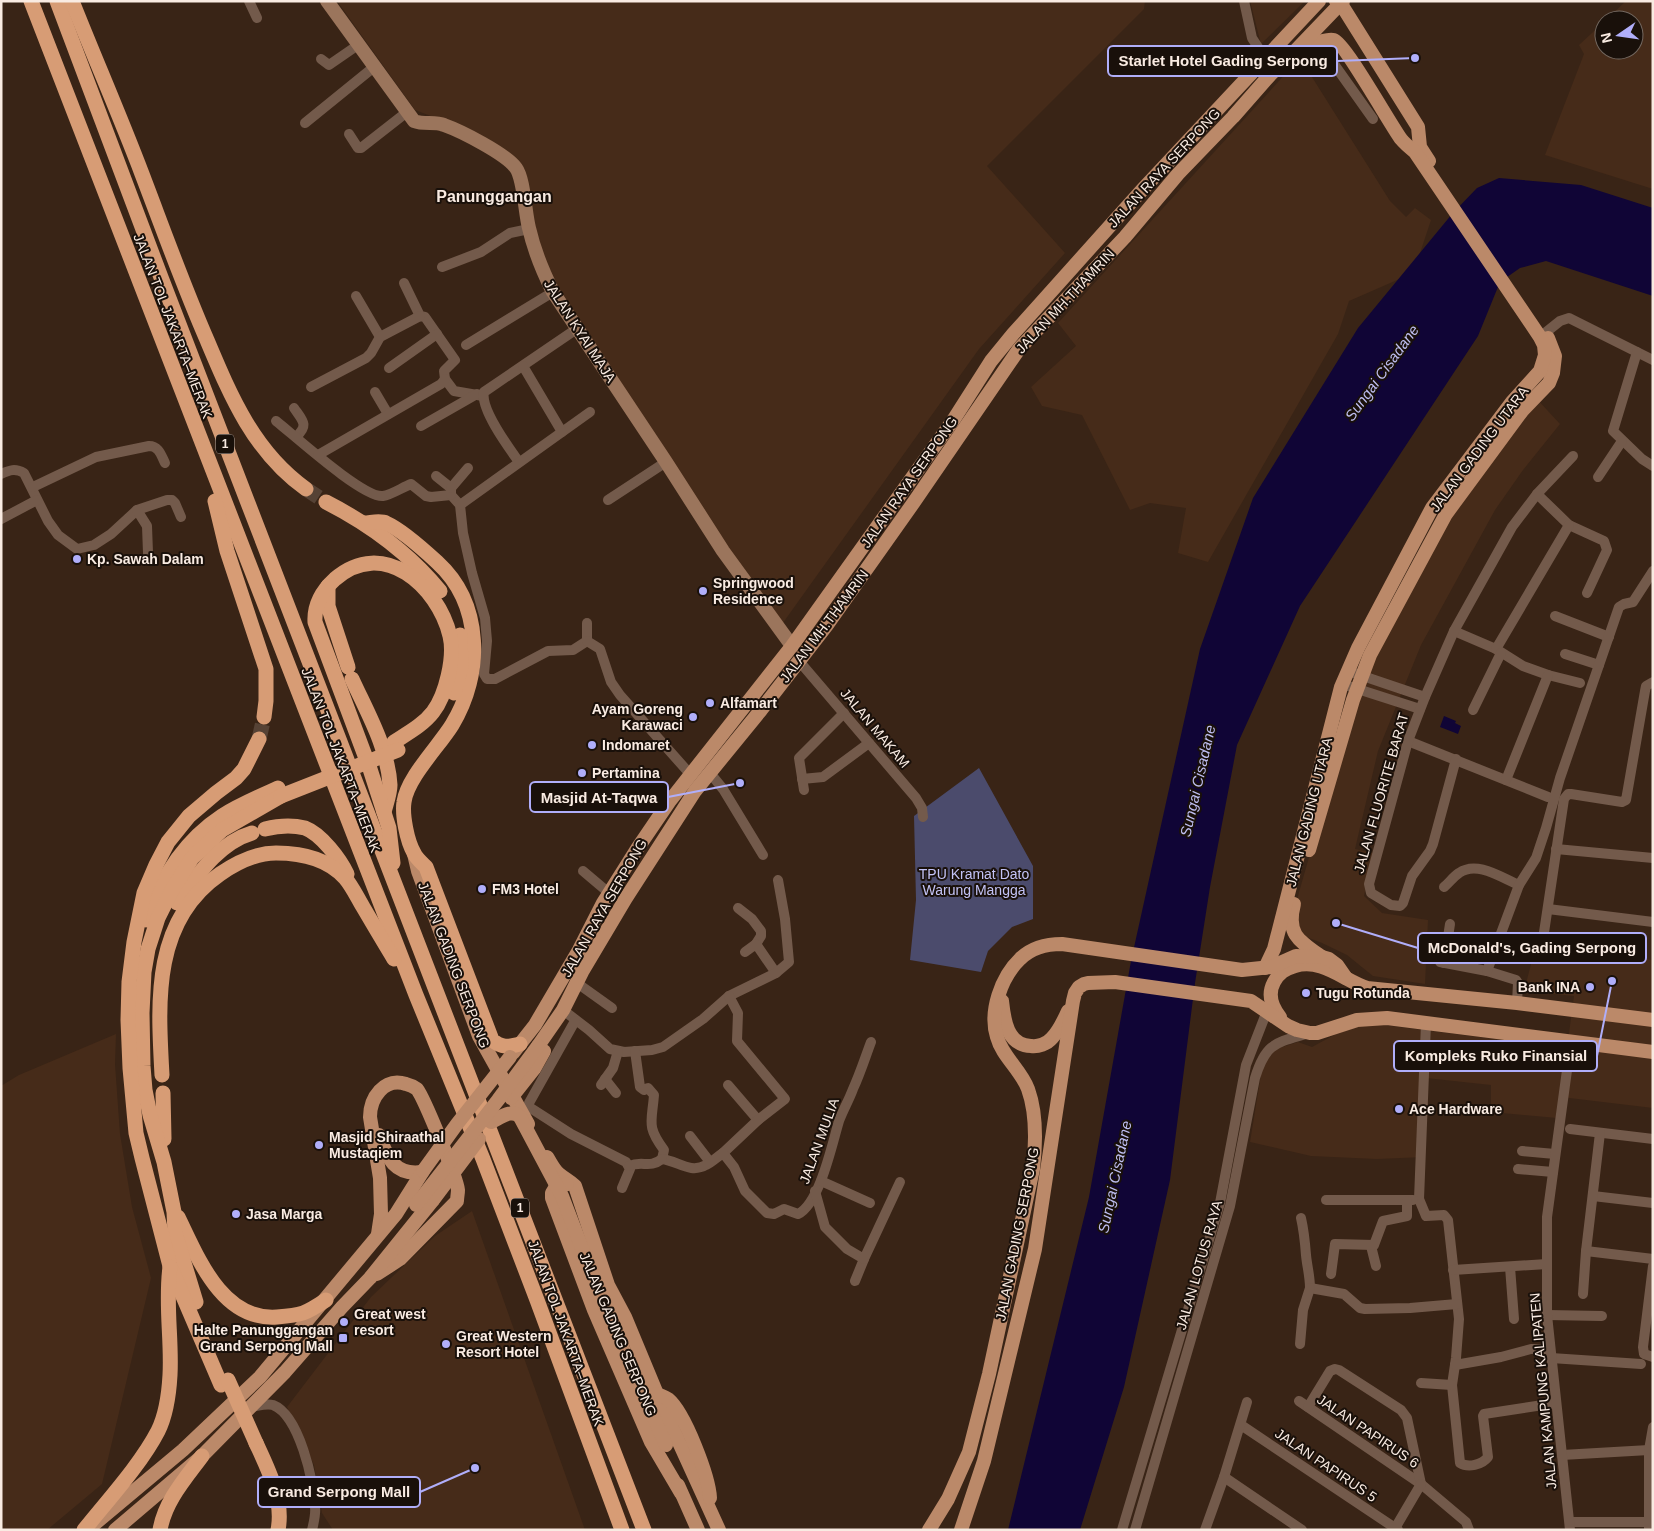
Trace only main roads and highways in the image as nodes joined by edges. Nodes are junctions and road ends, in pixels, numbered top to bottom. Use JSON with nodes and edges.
{"nodes":[{"id":1,"x":31,"y":1,"type":"edge"},
{"id":2,"x":56,"y":1,"type":"edge"},
{"id":3,"x":72,"y":1,"type":"edge"},
{"id":4,"x":327,"y":1,"type":"edge"},
{"id":5,"x":1320,"y":1,"type":"edge"},
{"id":6,"x":1340,"y":2,"type":"edge"},
{"id":7,"x":1296,"y":50,"type":"junction"},
{"id":8,"x":1426,"y":163,"type":"junction"},
{"id":9,"x":1539,"y":329,"type":"junction"},
{"id":10,"x":1534,"y":379,"type":"junction"},
{"id":11,"x":1545,"y":388,"type":"junction"},
{"id":12,"x":205,"y":453,"type":"junction"},
{"id":13,"x":306,"y":489,"type":"tunnel mouth"},
{"id":14,"x":326,"y":502,"type":"tunnel mouth"},
{"id":15,"x":364,"y":523,"type":"junction"},
{"id":16,"x":870,"y":537,"type":"junction"},
{"id":17,"x":882,"y":547,"type":"junction"},
{"id":18,"x":328,"y":585,"type":"junction"},
{"id":19,"x":792,"y":646,"type":"junction"},
{"id":20,"x":1352,"y":680,"type":"junction"},
{"id":21,"x":264,"y":717,"type":"tunnel mouth"},
{"id":22,"x":722,"y":734,"type":"junction"},
{"id":23,"x":259,"y":739,"type":"tunnel mouth"},
{"id":24,"x":734,"y":743,"type":"junction"},
{"id":25,"x":396,"y":746,"type":"junction"},
{"id":26,"x":280,"y":792,"type":"junction"},
{"id":27,"x":384,"y":814,"type":"junction"},
{"id":28,"x":414,"y":854,"type":"junction"},
{"id":29,"x":396,"y":886,"type":"junction"},
{"id":30,"x":357,"y":896,"type":"junction"},
{"id":31,"x":1322,"y":957,"type":"junction"},
{"id":32,"x":1268,"y":967,"type":"junction"},
{"id":33,"x":579,"y":977,"type":"joint"},
{"id":34,"x":1346,"y":978,"type":"junction"},
{"id":35,"x":129,"y":982,"type":"junction"},
{"id":36,"x":1001,"y":989,"type":"junction"},
{"id":37,"x":416,"y":995,"type":"junction"},
{"id":38,"x":550,"y":1001,"type":"junction"},
{"id":39,"x":1073,"y":1001,"type":"junction"},
{"id":40,"x":142,"y":1013,"type":"junction"},
{"id":41,"x":1653,"y":1020,"type":"edge"},
{"id":42,"x":1286,"y":1024,"type":"junction"},
{"id":43,"x":520,"y":1044,"type":"junction"},
{"id":44,"x":540,"y":1044,"type":"junction"},
{"id":45,"x":1653,"y":1052,"type":"edge"},
{"id":46,"x":162,"y":1074,"type":"dead end"},
{"id":47,"x":163,"y":1093,"type":"dead end"},
{"id":48,"x":422,"y":1099,"type":"junction"},
{"id":49,"x":491,"y":1122,"type":"junction"},
{"id":50,"x":164,"y":1162,"type":"junction"},
{"id":51,"x":423,"y":1171,"type":"junction"},
{"id":52,"x":415,"y":1202,"type":"junction"},
{"id":53,"x":583,"y":1207,"type":"junction"},
{"id":54,"x":174,"y":1212,"type":"junction"},
{"id":55,"x":378,"y":1234,"type":"junction"},
{"id":56,"x":170,"y":1266,"type":"junction"},
{"id":57,"x":370,"y":1278,"type":"junction"},
{"id":58,"x":326,"y":1300,"type":"junction"},
{"id":59,"x":224,"y":1383,"type":"junction"},
{"id":60,"x":253,"y":1446,"type":"junction"},
{"id":61,"x":202,"y":1456,"type":"junction"},
{"id":62,"x":681,"y":1493,"type":"junction"},
{"id":63,"x":948,"y":1500,"type":"junction"},
{"id":64,"x":86,"y":1530,"type":"edge"},
{"id":65,"x":115,"y":1530,"type":"edge"},
{"id":66,"x":160,"y":1530,"type":"edge"},
{"id":67,"x":270,"y":1530,"type":"edge"},
{"id":68,"x":278,"y":1530,"type":"edge"},
{"id":69,"x":622,"y":1530,"type":"edge"},
{"id":70,"x":644,"y":1530,"type":"edge"},
{"id":71,"x":698,"y":1530,"type":"edge"},
{"id":72,"x":719,"y":1530,"type":"edge"},
{"id":73,"x":929,"y":1530,"type":"edge"},
{"id":74,"x":936,"y":1530,"type":"edge"},
{"id":75,"x":961,"y":1530,"type":"edge"}],
"edges":[{"from":1,"to":12,"type":"highway","name":"JALAN TOL JAKARTA–MERAK","number":"1"},
{"from":2,"to":29,"type":"highway","name":"JALAN TOL JAKARTA–MERAK","number":"1"},
{"from":3,"to":13,"type":"highway"},
{"from":4,"to":19,"type":"main road","name":"JALAN KYAI MAJA"},
{"from":5,"to":16,"type":"main road","name":"JALAN RAYA SERPONG"},
{"from":6,"to":7,"type":"main road","name":"JALAN MH.THAMRIN"},
{"from":6,"to":8,"type":"main road","name":"JALAN GADING UTARA"},
{"from":7,"to":8,"type":"main road","name":"JALAN GADING UTARA"},
{"from":7,"to":17,"type":"main road","name":"JALAN MH.THAMRIN"},
{"from":8,"to":9,"type":"main road","name":"JALAN GADING UTARA"},
{"from":9,"to":10,"type":"main road","name":"JALAN GADING UTARA"},
{"from":9,"to":11,"type":"main road","name":"JALAN GADING UTARA"},
{"from":10,"to":11,"type":"main road"},
{"from":10,"to":20,"type":"main road","name":"JALAN GADING UTARA"},
{"from":11,"to":20,"type":"main road","name":"JALAN GADING UTARA"},
{"from":12,"to":21,"type":"highway"},
{"from":12,"to":37,"type":"highway","name":"JALAN TOL JAKARTA–MERAK","number":"1"},
{"from":14,"to":15,"type":"highway"},
{"from":15,"to":25,"type":"highway"},
{"from":15,"to":28,"type":"highway"},
{"from":16,"to":17,"type":"main road"},
{"from":16,"to":19,"type":"main road","name":"JALAN RAYA SERPONG"},
{"from":17,"to":24,"type":"main road","name":"JALAN MH.THAMRIN"},
{"from":18,"to":25,"type":"highway"},
{"from":18,"to":27,"type":"highway"},
{"from":18,"to":27,"type":"highway"},
{"from":19,"to":22,"type":"main road","name":"JALAN RAYA SERPONG"},
{"from":20,"to":31,"type":"main road","name":"JALAN GADING UTARA"},
{"from":20,"to":32,"type":"main road","name":"JALAN GADING UTARA"},
{"from":22,"to":24,"type":"main road"},
{"from":22,"to":38,"type":"main road","name":"JALAN RAYA SERPONG"},
{"from":23,"to":35,"type":"highway"},
{"from":24,"to":33,"type":"main road","name":"JALAN MH.THAMRIN"},
{"from":25,"to":26,"type":"highway"},
{"from":26,"to":35,"type":"highway"},
{"from":26,"to":40,"type":"highway"},
{"from":27,"to":29,"type":"highway"},
{"from":28,"to":43,"type":"highway"},
{"from":28,"to":53,"type":"main road","name":"JALAN GADING SERPONG"},
{"from":29,"to":70,"type":"highway","name":"JALAN TOL JAKARTA–MERAK","number":"1"},
{"from":30,"to":37,"type":"highway"},
{"from":30,"to":40,"type":"highway"},
{"from":30,"to":46,"type":"highway"},
{"from":31,"to":32,"type":"main road","name":"JALAN GADING SERPONG"},
{"from":31,"to":34,"type":"main road","name":"JALAN GADING UTARA"},
{"from":32,"to":36,"type":"main road","name":"JALAN GADING SERPONG"},
{"from":33,"to":44,"type":"main road","name":"JALAN RAYA SERPONG"},
{"from":34,"to":41,"type":"main road"},
{"from":34,"to":42,"type":"main road"},
{"from":35,"to":56,"type":"highway"},
{"from":36,"to":39,"type":"main road"},
{"from":36,"to":63,"type":"main road","name":"JALAN GADING SERPONG"},
{"from":37,"to":69,"type":"highway","name":"JALAN TOL JAKARTA–MERAK","number":"1"},
{"from":38,"to":43,"type":"main road","name":"JALAN RAYA SERPONG"},
{"from":38,"to":44,"type":"main road","name":"JALAN RAYA SERPONG"},
{"from":39,"to":42,"type":"main road","name":"JALAN GADING SERPONG"},
{"from":39,"to":75,"type":"main road","name":"JALAN GADING SERPONG"},
{"from":40,"to":50,"type":"highway"},
{"from":42,"to":45,"type":"main road","name":"JALAN GADING SERPONG"},
{"from":43,"to":51,"type":"main road","name":"JALAN RAYA SERPONG","bridge":true},
{"from":44,"to":49,"type":"main road","bridge":true},
{"from":44,"to":52,"type":"main road"},
{"from":47,"to":50,"type":"highway"},
{"from":48,"to":51,"type":"main road"},
{"from":48,"to":55,"type":"main road"},
{"from":48,"to":57,"type":"main road"},
{"from":49,"to":52,"type":"main road","bridge":true},
{"from":49,"to":62,"type":"main road","name":"JALAN GADING SERPONG","bridge":true},
{"from":50,"to":54,"type":"highway"},
{"from":51,"to":52,"type":"main road","name":"JALAN RAYA SERPONG"},
{"from":52,"to":55,"type":"main road"},
{"from":52,"to":57,"type":"main road"},
{"from":53,"to":62,"type":"main road"},
{"from":53,"to":72,"type":"main road","name":"JALAN GADING SERPONG"},
{"from":54,"to":58,"type":"highway"},
{"from":54,"to":59,"type":"highway"},
{"from":55,"to":58,"type":"main road"},
{"from":56,"to":59,"type":"highway"},
{"from":56,"to":64,"type":"highway"},
{"from":57,"to":61,"type":"main road"},
{"from":58,"to":64,"type":"main road"},
{"from":59,"to":60,"type":"highway","bridge":true},
{"from":60,"to":67,"type":"highway"},
{"from":60,"to":68,"type":"highway"},
{"from":61,"to":65,"type":"main road"},
{"from":61,"to":66,"type":"highway"},
{"from":62,"to":71,"type":"main road","name":"JALAN GADING SERPONG"},
{"from":63,"to":73,"type":"main road","name":"JALAN GADING SERPONG"},
{"from":63,"to":74,"type":"main road"}]}
